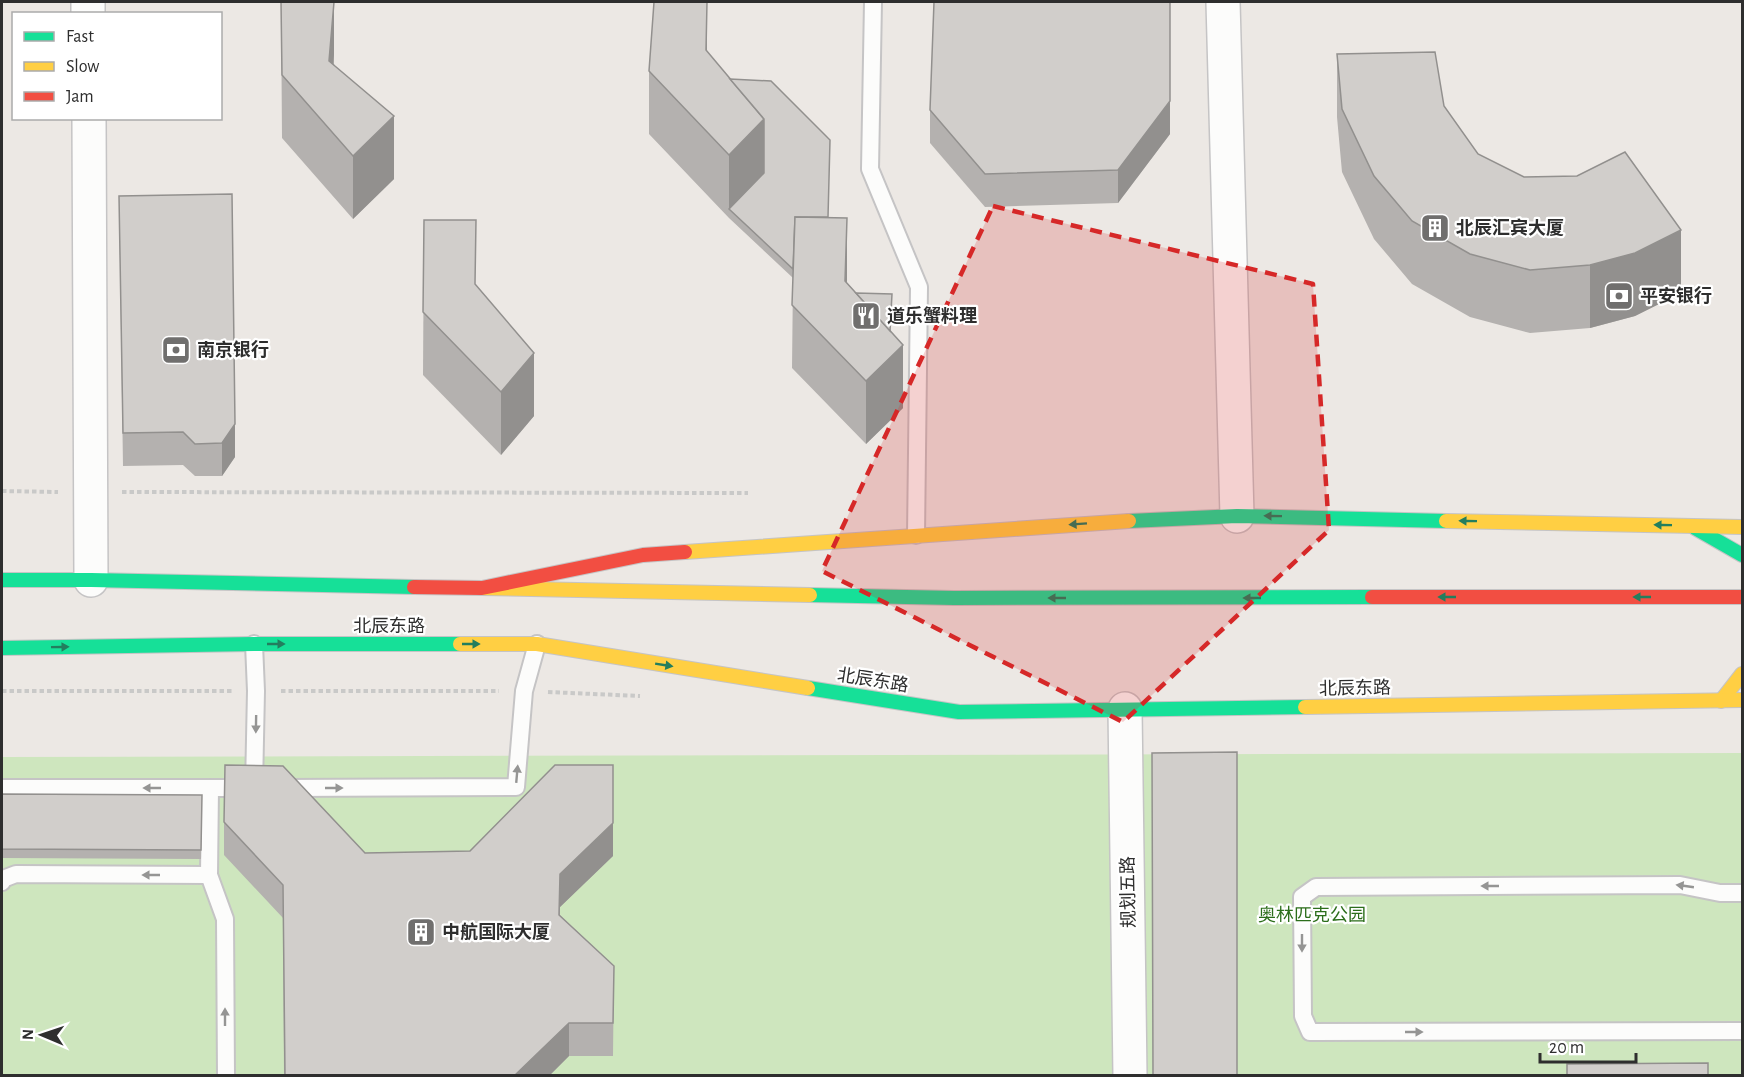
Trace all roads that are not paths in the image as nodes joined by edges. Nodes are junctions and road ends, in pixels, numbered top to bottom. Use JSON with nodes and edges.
{"nodes":[{"id":1,"x":873,"y":2,"type":"edge"},
{"id":2,"x":1223,"y":2,"type":"edge"},
{"id":3,"x":89,"y":120,"type":"edge"},
{"id":4,"x":1237,"y":516,"type":"junction"},
{"id":5,"x":1692,"y":526,"type":"junction"},
{"id":6,"x":1743,"y":527,"type":"edge"},
{"id":7,"x":916,"y":535,"type":"junction"},
{"id":8,"x":1743,"y":555,"type":"edge"},
{"id":9,"x":2,"y":580,"type":"edge"},
{"id":10,"x":92,"y":580,"type":"junction"},
{"id":11,"x":482,"y":588,"type":"junction"},
{"id":12,"x":1743,"y":597,"type":"edge"},
{"id":13,"x":254,"y":644,"type":"junction"},
{"id":14,"x":537,"y":644,"type":"junction"},
{"id":15,"x":2,"y":648,"type":"edge"},
{"id":16,"x":1743,"y":674,"type":"edge"},
{"id":17,"x":1743,"y":700,"type":"edge"},
{"id":18,"x":1721,"y":701,"type":"junction"},
{"id":19,"x":1125,"y":709,"type":"junction"},
{"id":20,"x":2,"y":788,"type":"edge"},
{"id":21,"x":210,"y":788,"type":"junction"},
{"id":22,"x":254,"y":788,"type":"junction"},
{"id":23,"x":209,"y":875,"type":"junction"},
{"id":24,"x":2,"y":882,"type":"edge"},
{"id":25,"x":1743,"y":893,"type":"edge"},
{"id":26,"x":1743,"y":1031,"type":"edge"},
{"id":27,"x":226,"y":1076,"type":"edge"},
{"id":28,"x":1130,"y":1076,"type":"edge"}],
"edges":[{"from":1,"to":7,"type":"lane"},
{"from":2,"to":4,"type":"street"},
{"from":3,"to":10,"type":"street"},
{"from":5,"to":4,"type":"main road","one_way":true},
{"from":4,"to":7,"type":"main road","one_way":true},
{"from":5,"to":6,"type":"main road"},
{"from":5,"to":8,"type":"main road"},
{"from":7,"to":11,"type":"main road"},
{"from":9,"to":10,"type":"main road"},
{"from":10,"to":11,"type":"main road"},
{"from":12,"to":11,"type":"main road","one_way":true},
{"from":13,"to":14,"type":"main road","name":"北辰东路","one_way":true},
{"from":15,"to":13,"type":"main road","name":"北辰东路","one_way":true},
{"from":13,"to":22,"type":"lane","one_way":true},
{"from":14,"to":19,"type":"main road","name":"北辰东路","one_way":true},
{"from":22,"to":14,"type":"lane","one_way":true},
{"from":16,"to":18,"type":"main road"},
{"from":17,"to":18,"type":"main road","name":"北辰东路"},
{"from":18,"to":19,"type":"main road","name":"北辰东路"},
{"from":19,"to":28,"type":"street","name":"规划五路"},
{"from":21,"to":20,"type":"lane","one_way":true},
{"from":21,"to":22,"type":"lane"},
{"from":21,"to":23,"type":"lane"},
{"from":23,"to":24,"type":"lane","one_way":true},
{"from":27,"to":23,"type":"lane","one_way":true},
{"from":25,"to":26,"type":"lane","one_way":true}]}
